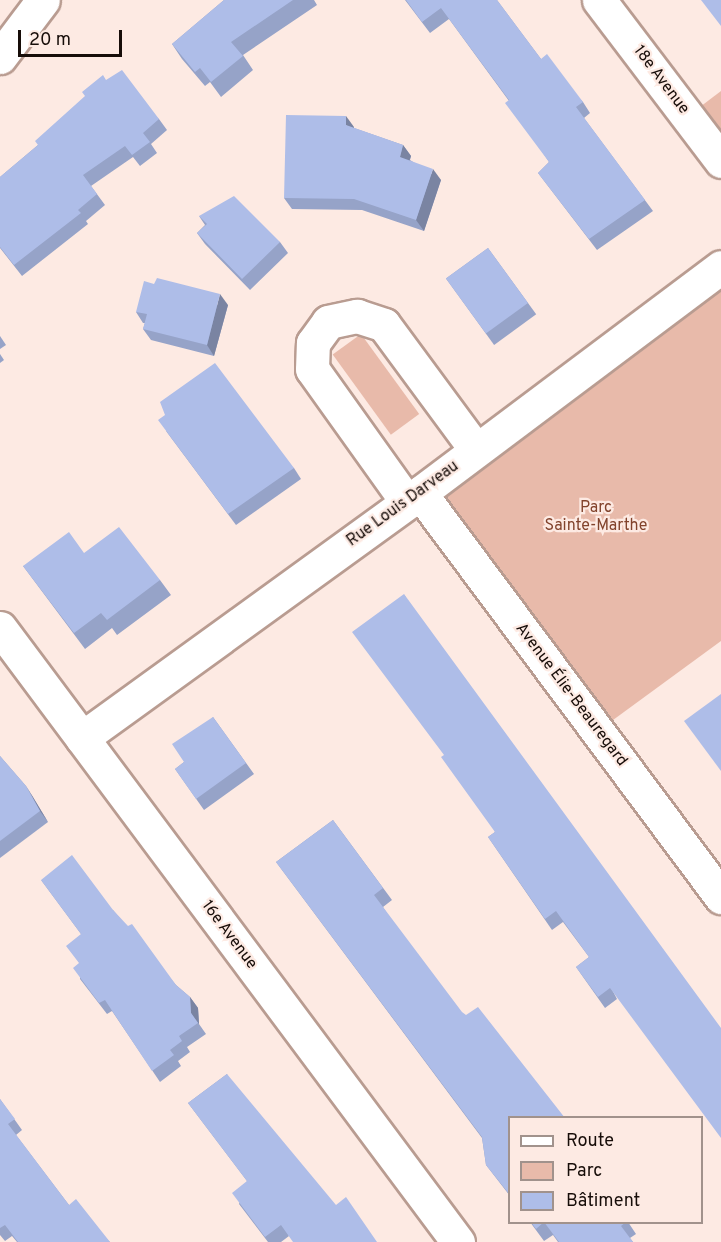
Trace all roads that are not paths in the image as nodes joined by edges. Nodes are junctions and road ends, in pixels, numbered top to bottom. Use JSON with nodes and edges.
{"nodes":[{"id":1,"x":43,"y":0,"type":"edge"},
{"id":2,"x":599,"y":0,"type":"edge"},
{"id":3,"x":0,"y":57,"type":"edge"},
{"id":4,"x":721,"y":161,"type":"edge"},
{"id":5,"x":721,"y":267,"type":"edge"},
{"id":6,"x":476,"y":450,"type":"junction"},
{"id":7,"x":414,"y":497,"type":"junction"},
{"id":8,"x":0,"y":628,"type":"edge"},
{"id":9,"x":82,"y":738,"type":"junction"},
{"id":10,"x":721,"y":897,"type":"edge"},
{"id":11,"x":458,"y":1242,"type":"edge"}],
"edges":[{"from":1,"to":3,"type":"street"},
{"from":2,"to":4,"type":"street","name":"18e Avenue"},
{"from":5,"to":6,"type":"street","name":"Rue Louis Darveau"},
{"from":6,"to":7,"type":"street","name":"Rue Louis Darveau"},
{"from":6,"to":7,"type":"street","name":"Avenue Élie-Beauregard"},
{"from":7,"to":9,"type":"street","name":"Rue Louis Darveau"},
{"from":7,"to":10,"type":"street","name":"Avenue Élie-Beauregard"},
{"from":8,"to":9,"type":"street","name":"16e Avenue"},
{"from":9,"to":11,"type":"street","name":"16e Avenue"}]}
